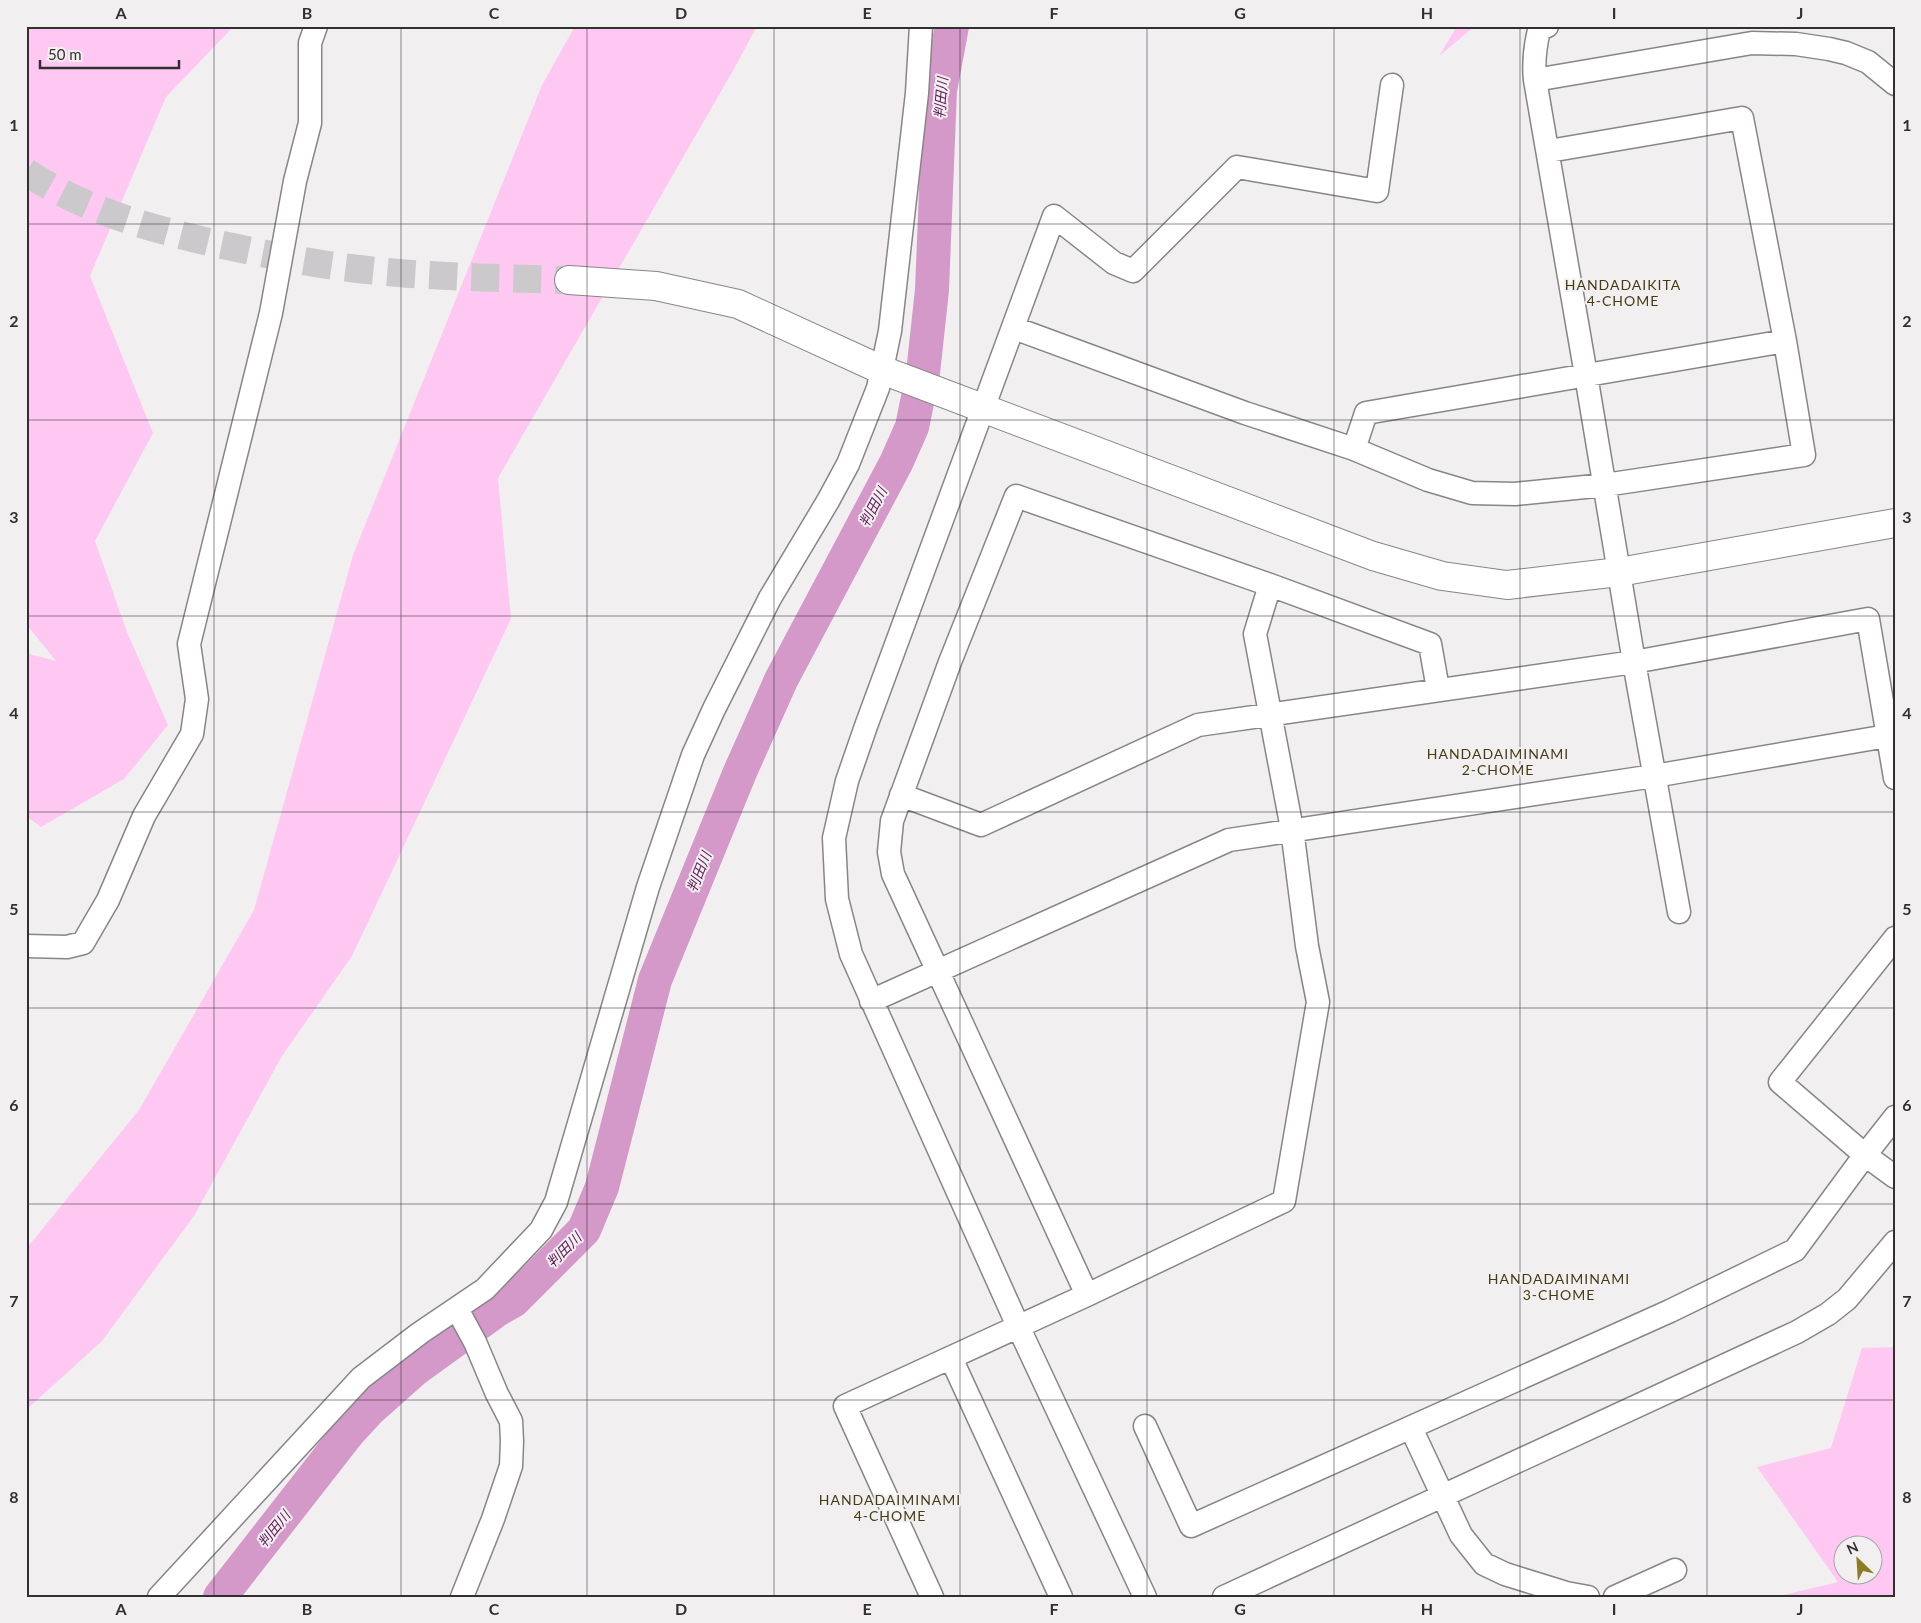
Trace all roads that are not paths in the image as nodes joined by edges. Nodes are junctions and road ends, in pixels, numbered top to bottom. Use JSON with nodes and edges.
{"nodes":[{"id":1,"x":316,"y":26,"type":"edge"},
{"id":2,"x":921,"y":26,"type":"edge"},
{"id":3,"x":1547,"y":26,"type":"edge"},
{"id":4,"x":1535,"y":80,"type":"junction"},
{"id":5,"x":1895,"y":84,"type":"edge"},
{"id":6,"x":1392,"y":85,"type":"dead end"},
{"id":7,"x":1548,"y":152,"type":"junction"},
{"id":8,"x":569,"y":280,"type":"tunnel mouth"},
{"id":9,"x":1014,"y":328,"type":"junction"},
{"id":10,"x":1785,"y":341,"type":"junction"},
{"id":11,"x":888,"y":373,"type":"junction"},
{"id":12,"x":1586,"y":374,"type":"junction"},
{"id":13,"x":984,"y":409,"type":"junction"},
{"id":14,"x":1354,"y":449,"type":"junction"},
{"id":15,"x":1605,"y":485,"type":"junction"},
{"id":16,"x":1895,"y":523,"type":"edge"},
{"id":17,"x":1620,"y":572,"type":"junction"},
{"id":18,"x":1270,"y":585,"type":"junction"},
{"id":19,"x":1634,"y":662,"type":"junction"},
{"id":20,"x":1438,"y":689,"type":"junction"},
{"id":21,"x":1269,"y":714,"type":"junction"},
{"id":22,"x":1887,"y":736,"type":"junction"},
{"id":23,"x":1654,"y":776,"type":"junction"},
{"id":24,"x":1895,"y":778,"type":"edge"},
{"id":25,"x":901,"y":795,"type":"junction"},
{"id":26,"x":1292,"y":829,"type":"junction"},
{"id":27,"x":1679,"y":912,"type":"dead end"},
{"id":28,"x":1895,"y":938,"type":"edge"},
{"id":29,"x":26,"y":946,"type":"edge"},
{"id":30,"x":939,"y":971,"type":"junction"},
{"id":31,"x":871,"y":1001,"type":"junction"},
{"id":32,"x":1895,"y":1117,"type":"edge"},
{"id":33,"x":1865,"y":1154,"type":"junction"},
{"id":34,"x":1895,"y":1177,"type":"edge"},
{"id":35,"x":1895,"y":1242,"type":"edge"},
{"id":36,"x":1088,"y":1295,"type":"junction"},
{"id":37,"x":460,"y":1314,"type":"junction"},
{"id":38,"x":1018,"y":1326,"type":"junction"},
{"id":39,"x":951,"y":1358,"type":"junction"},
{"id":40,"x":1145,"y":1426,"type":"dead end"},
{"id":41,"x":1412,"y":1428,"type":"junction"},
{"id":42,"x":1442,"y":1495,"type":"junction"},
{"id":43,"x":1675,"y":1570,"type":"dead end"},
{"id":44,"x":1053,"y":1594,"type":"edge"},
{"id":45,"x":159,"y":1597,"type":"edge"},
{"id":46,"x":462,"y":1597,"type":"edge"},
{"id":47,"x":932,"y":1597,"type":"edge"},
{"id":48,"x":1145,"y":1597,"type":"edge"},
{"id":49,"x":1224,"y":1597,"type":"edge"},
{"id":50,"x":1588,"y":1597,"type":"edge"},
{"id":51,"x":1615,"y":1597,"type":"edge"}],
"edges":[{"from":1,"to":29,"type":"street"},
{"from":2,"to":11,"type":"street"},
{"from":3,"to":4,"type":"street"},
{"from":4,"to":5,"type":"street"},
{"from":4,"to":7,"type":"street"},
{"from":6,"to":9,"type":"street"},
{"from":7,"to":10,"type":"street"},
{"from":7,"to":12,"type":"street"},
{"from":8,"to":11,"type":"street"},
{"from":9,"to":13,"type":"street"},
{"from":9,"to":14,"type":"street"},
{"from":10,"to":12,"type":"street"},
{"from":10,"to":15,"type":"street"},
{"from":11,"to":13,"type":"street"},
{"from":11,"to":37,"type":"street"},
{"from":12,"to":14,"type":"street"},
{"from":12,"to":15,"type":"street"},
{"from":13,"to":17,"type":"street"},
{"from":13,"to":31,"type":"street"},
{"from":14,"to":15,"type":"street"},
{"from":15,"to":17,"type":"street"},
{"from":16,"to":17,"type":"street"},
{"from":17,"to":19,"type":"street"},
{"from":18,"to":20,"type":"street"},
{"from":18,"to":21,"type":"street"},
{"from":18,"to":25,"type":"street"},
{"from":19,"to":20,"type":"street"},
{"from":19,"to":22,"type":"street"},
{"from":19,"to":23,"type":"street"},
{"from":20,"to":21,"type":"street"},
{"from":21,"to":25,"type":"street"},
{"from":21,"to":26,"type":"street"},
{"from":22,"to":23,"type":"street"},
{"from":22,"to":24,"type":"street"},
{"from":23,"to":26,"type":"street"},
{"from":23,"to":27,"type":"street"},
{"from":25,"to":30,"type":"street"},
{"from":26,"to":30,"type":"street"},
{"from":26,"to":36,"type":"street"},
{"from":28,"to":33,"type":"street"},
{"from":30,"to":31,"type":"street"},
{"from":30,"to":36,"type":"street"},
{"from":31,"to":38,"type":"street"},
{"from":32,"to":33,"type":"street"},
{"from":33,"to":34,"type":"street"},
{"from":33,"to":41,"type":"street"},
{"from":35,"to":42,"type":"street"},
{"from":36,"to":38,"type":"street"},
{"from":37,"to":45,"type":"street"},
{"from":37,"to":46,"type":"street"},
{"from":38,"to":39,"type":"street"},
{"from":38,"to":48,"type":"street"},
{"from":39,"to":44,"type":"street"},
{"from":39,"to":47,"type":"street"},
{"from":40,"to":41,"type":"street"},
{"from":41,"to":42,"type":"street"},
{"from":42,"to":49,"type":"street"},
{"from":42,"to":50,"type":"street"},
{"from":43,"to":51,"type":"street"}]}
